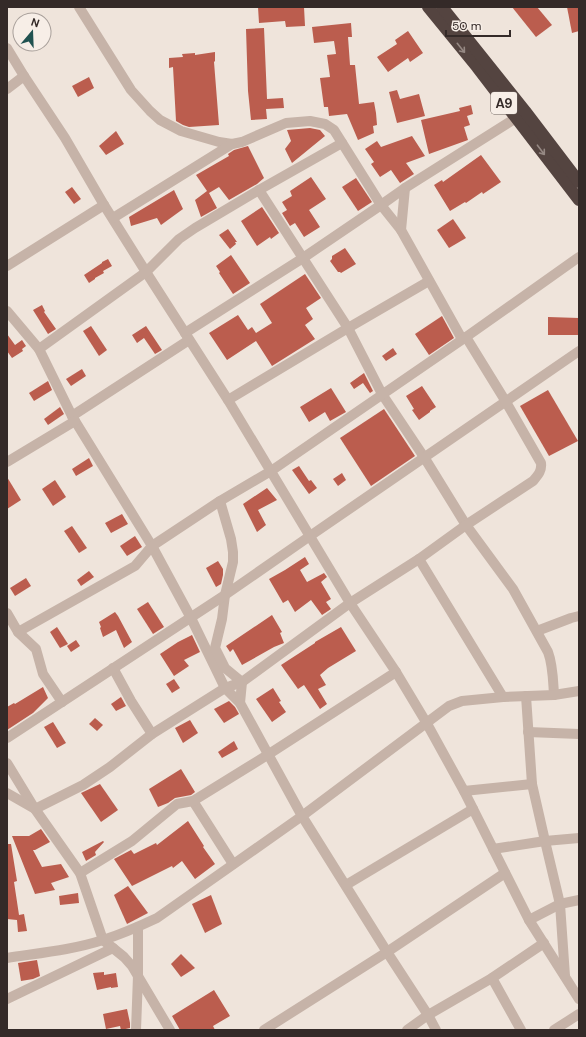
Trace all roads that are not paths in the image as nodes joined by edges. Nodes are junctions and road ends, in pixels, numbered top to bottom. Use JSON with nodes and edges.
{"nodes":[{"id":1,"x":79,"y":7,"type":"edge"},
{"id":2,"x":428,"y":7,"type":"edge"},
{"id":3,"x":442,"y":7,"type":"edge"},
{"id":4,"x":7,"y":48,"type":"edge"},
{"id":5,"x":24,"y":76,"type":"junction"},
{"id":6,"x":7,"y":88,"type":"edge"},
{"id":7,"x":516,"y":118,"type":"junction"},
{"id":8,"x":342,"y":143,"type":"junction"},
{"id":9,"x":232,"y":144,"type":"junction"},
{"id":10,"x":579,"y":182,"type":"edge"},
{"id":11,"x":405,"y":188,"type":"junction"},
{"id":12,"x":259,"y":190,"type":"junction"},
{"id":13,"x":579,"y":200,"type":"edge"},
{"id":14,"x":104,"y":205,"type":"junction"},
{"id":15,"x":381,"y":206,"type":"junction"},
{"id":16,"x":113,"y":218,"type":"junction"},
{"id":17,"x":401,"y":230,"type":"junction"},
{"id":18,"x":579,"y":257,"type":"edge"},
{"id":19,"x":303,"y":258,"type":"junction"},
{"id":20,"x":7,"y":266,"type":"edge"},
{"id":21,"x":146,"y":272,"type":"junction"},
{"id":22,"x":429,"y":281,"type":"junction"},
{"id":23,"x":7,"y":311,"type":"edge"},
{"id":24,"x":348,"y":328,"type":"junction"},
{"id":25,"x":187,"y":336,"type":"junction"},
{"id":26,"x":464,"y":338,"type":"junction"},
{"id":27,"x":39,"y":348,"type":"junction"},
{"id":28,"x":579,"y":351,"type":"edge"},
{"id":29,"x":382,"y":394,"type":"junction"},
{"id":30,"x":228,"y":400,"type":"junction"},
{"id":31,"x":506,"y":402,"type":"junction"},
{"id":32,"x":73,"y":418,"type":"junction"},
{"id":33,"x":424,"y":457,"type":"junction"},
{"id":34,"x":7,"y":462,"type":"edge"},
{"id":35,"x":271,"y":471,"type":"junction"},
{"id":36,"x":220,"y":501,"type":"junction"},
{"id":37,"x":466,"y":525,"type":"junction"},
{"id":38,"x":310,"y":536,"type":"junction"},
{"id":39,"x":152,"y":546,"type":"junction"},
{"id":40,"x":419,"y":559,"type":"junction"},
{"id":41,"x":225,"y":596,"type":"junction"},
{"id":42,"x":350,"y":603,"type":"junction"},
{"id":43,"x":7,"y":613,"type":"edge"},
{"id":44,"x":579,"y":616,"type":"edge"},
{"id":45,"x":191,"y":618,"type":"junction"},
{"id":46,"x":537,"y":631,"type":"junction"},
{"id":47,"x":18,"y":632,"type":"junction"},
{"id":48,"x":113,"y":668,"type":"junction"},
{"id":49,"x":396,"y":672,"type":"junction"},
{"id":50,"x":242,"y":682,"type":"junction"},
{"id":51,"x":225,"y":688,"type":"junction"},
{"id":52,"x":579,"y":691,"type":"edge"},
{"id":53,"x":554,"y":695,"type":"junction"},
{"id":54,"x":526,"y":696,"type":"junction"},
{"id":55,"x":503,"y":697,"type":"junction"},
{"id":56,"x":62,"y":702,"type":"junction"},
{"id":57,"x":240,"y":703,"type":"junction"},
{"id":58,"x":426,"y":722,"type":"junction"},
{"id":59,"x":528,"y":732,"type":"junction"},
{"id":60,"x":152,"y":734,"type":"junction"},
{"id":61,"x":579,"y":734,"type":"edge"},
{"id":62,"x":7,"y":738,"type":"edge"},
{"id":63,"x":269,"y":754,"type":"junction"},
{"id":64,"x":7,"y":763,"type":"edge"},
{"id":65,"x":532,"y":784,"type":"junction"},
{"id":66,"x":464,"y":791,"type":"junction"},
{"id":67,"x":7,"y":793,"type":"edge"},
{"id":68,"x":193,"y":802,"type":"junction"},
{"id":69,"x":35,"y":809,"type":"junction"},
{"id":70,"x":473,"y":809,"type":"junction"},
{"id":71,"x":302,"y":816,"type":"junction"},
{"id":72,"x":579,"y":838,"type":"edge"},
{"id":73,"x":545,"y":841,"type":"junction"},
{"id":74,"x":493,"y":849,"type":"junction"},
{"id":75,"x":233,"y":864,"type":"junction"},
{"id":76,"x":80,"y":873,"type":"junction"},
{"id":77,"x":505,"y":873,"type":"junction"},
{"id":78,"x":346,"y":885,"type":"junction"},
{"id":79,"x":579,"y":900,"type":"edge"},
{"id":80,"x":560,"y":904,"type":"junction"},
{"id":81,"x":529,"y":920,"type":"junction"},
{"id":82,"x":138,"y":927,"type":"junction"},
{"id":83,"x":103,"y":940,"type":"junction"},
{"id":84,"x":544,"y":943,"type":"junction"},
{"id":85,"x":113,"y":948,"type":"junction"},
{"id":86,"x":387,"y":952,"type":"junction"},
{"id":87,"x":7,"y":958,"type":"edge"},
{"id":88,"x":138,"y":976,"type":"junction"},
{"id":89,"x":492,"y":978,"type":"junction"},
{"id":90,"x":565,"y":978,"type":"junction"},
{"id":91,"x":579,"y":998,"type":"edge"},
{"id":92,"x":7,"y":999,"type":"edge"},
{"id":93,"x":579,"y":1014,"type":"edge"},
{"id":94,"x":428,"y":1015,"type":"junction"},
{"id":95,"x":136,"y":1030,"type":"edge"},
{"id":96,"x":170,"y":1030,"type":"edge"},
{"id":97,"x":264,"y":1030,"type":"edge"},
{"id":98,"x":407,"y":1030,"type":"edge"},
{"id":99,"x":436,"y":1030,"type":"edge"},
{"id":100,"x":521,"y":1030,"type":"edge"},
{"id":101,"x":554,"y":1030,"type":"edge"}],
"edges":[{"from":1,"to":9,"type":"street"},
{"from":2,"to":7,"type":"highway","number":"A9","one_way":true},
{"from":3,"to":10,"type":"highway","number":"A9"},
{"from":4,"to":5,"type":"street"},
{"from":5,"to":6,"type":"street"},
{"from":5,"to":14,"type":"street"},
{"from":7,"to":11,"type":"street"},
{"from":7,"to":13,"type":"highway","number":"A9","one_way":true},
{"from":8,"to":9,"type":"street"},
{"from":8,"to":12,"type":"street"},
{"from":8,"to":15,"type":"street"},
{"from":9,"to":16,"type":"street"},
{"from":11,"to":15,"type":"street"},
{"from":11,"to":17,"type":"street"},
{"from":12,"to":19,"type":"street"},
{"from":12,"to":21,"type":"street"},
{"from":14,"to":16,"type":"street"},
{"from":14,"to":20,"type":"street"},
{"from":15,"to":17,"type":"street"},
{"from":15,"to":19,"type":"street"},
{"from":16,"to":21,"type":"street"},
{"from":17,"to":22,"type":"street"},
{"from":18,"to":26,"type":"street"},
{"from":19,"to":24,"type":"street"},
{"from":19,"to":25,"type":"street"},
{"from":21,"to":25,"type":"street"},
{"from":21,"to":27,"type":"street"},
{"from":22,"to":24,"type":"street"},
{"from":22,"to":26,"type":"street"},
{"from":23,"to":27,"type":"street"},
{"from":24,"to":29,"type":"street"},
{"from":24,"to":30,"type":"street"},
{"from":25,"to":30,"type":"street"},
{"from":25,"to":32,"type":"street"},
{"from":26,"to":29,"type":"street"},
{"from":26,"to":31,"type":"street"},
{"from":27,"to":32,"type":"street"},
{"from":28,"to":31,"type":"street"},
{"from":29,"to":33,"type":"street"},
{"from":29,"to":35,"type":"street"},
{"from":30,"to":35,"type":"street"},
{"from":31,"to":33,"type":"street"},
{"from":31,"to":37,"type":"street"},
{"from":32,"to":34,"type":"street"},
{"from":32,"to":39,"type":"street"},
{"from":33,"to":37,"type":"street"},
{"from":33,"to":38,"type":"street"},
{"from":35,"to":36,"type":"street"},
{"from":35,"to":38,"type":"street"},
{"from":36,"to":39,"type":"street"},
{"from":36,"to":41,"type":"street"},
{"from":37,"to":40,"type":"street"},
{"from":37,"to":46,"type":"street"},
{"from":38,"to":41,"type":"street"},
{"from":38,"to":42,"type":"street"},
{"from":39,"to":45,"type":"street"},
{"from":39,"to":47,"type":"street"},
{"from":40,"to":42,"type":"street"},
{"from":40,"to":55,"type":"street"},
{"from":41,"to":45,"type":"street"},
{"from":41,"to":50,"type":"street"},
{"from":42,"to":49,"type":"street"},
{"from":42,"to":50,"type":"street"},
{"from":43,"to":47,"type":"street"},
{"from":44,"to":46,"type":"street"},
{"from":45,"to":48,"type":"street"},
{"from":45,"to":51,"type":"street"},
{"from":46,"to":53,"type":"street"},
{"from":47,"to":56,"type":"street"},
{"from":48,"to":56,"type":"street"},
{"from":48,"to":60,"type":"street"},
{"from":49,"to":58,"type":"street"},
{"from":49,"to":63,"type":"street"},
{"from":50,"to":51,"type":"street"},
{"from":50,"to":57,"type":"street"},
{"from":51,"to":57,"type":"street"},
{"from":51,"to":60,"type":"street"},
{"from":52,"to":53,"type":"street"},
{"from":53,"to":54,"type":"street"},
{"from":54,"to":55,"type":"street"},
{"from":54,"to":59,"type":"street"},
{"from":55,"to":58,"type":"street"},
{"from":56,"to":62,"type":"street"},
{"from":57,"to":63,"type":"street"},
{"from":58,"to":66,"type":"street"},
{"from":58,"to":71,"type":"street"},
{"from":59,"to":61,"type":"street"},
{"from":59,"to":65,"type":"street"},
{"from":60,"to":69,"type":"street"},
{"from":63,"to":68,"type":"street"},
{"from":63,"to":71,"type":"street"},
{"from":64,"to":69,"type":"street"},
{"from":65,"to":66,"type":"street"},
{"from":65,"to":73,"type":"street"},
{"from":66,"to":70,"type":"street"},
{"from":67,"to":69,"type":"street"},
{"from":68,"to":75,"type":"street"},
{"from":68,"to":76,"type":"street"},
{"from":69,"to":76,"type":"street"},
{"from":70,"to":74,"type":"street"},
{"from":70,"to":78,"type":"street"},
{"from":71,"to":75,"type":"street"},
{"from":71,"to":78,"type":"street"},
{"from":72,"to":73,"type":"street"},
{"from":73,"to":74,"type":"street"},
{"from":73,"to":80,"type":"street"},
{"from":74,"to":77,"type":"street"},
{"from":75,"to":82,"type":"street"},
{"from":76,"to":83,"type":"street"},
{"from":77,"to":81,"type":"street"},
{"from":77,"to":86,"type":"street"},
{"from":78,"to":86,"type":"street"},
{"from":79,"to":80,"type":"street"},
{"from":80,"to":81,"type":"street"},
{"from":80,"to":90,"type":"street"},
{"from":81,"to":84,"type":"street"},
{"from":82,"to":83,"type":"street"},
{"from":82,"to":88,"type":"street"},
{"from":83,"to":85,"type":"street"},
{"from":83,"to":87,"type":"street"},
{"from":84,"to":89,"type":"street"},
{"from":84,"to":90,"type":"street"},
{"from":85,"to":88,"type":"street"},
{"from":85,"to":92,"type":"street"},
{"from":86,"to":94,"type":"street"},
{"from":86,"to":97,"type":"street"},
{"from":88,"to":95,"type":"street"},
{"from":88,"to":96,"type":"street"},
{"from":89,"to":94,"type":"street"},
{"from":89,"to":100,"type":"street"},
{"from":90,"to":91,"type":"street"},
{"from":93,"to":101,"type":"street"},
{"from":94,"to":98,"type":"street"},
{"from":94,"to":99,"type":"street"}]}
